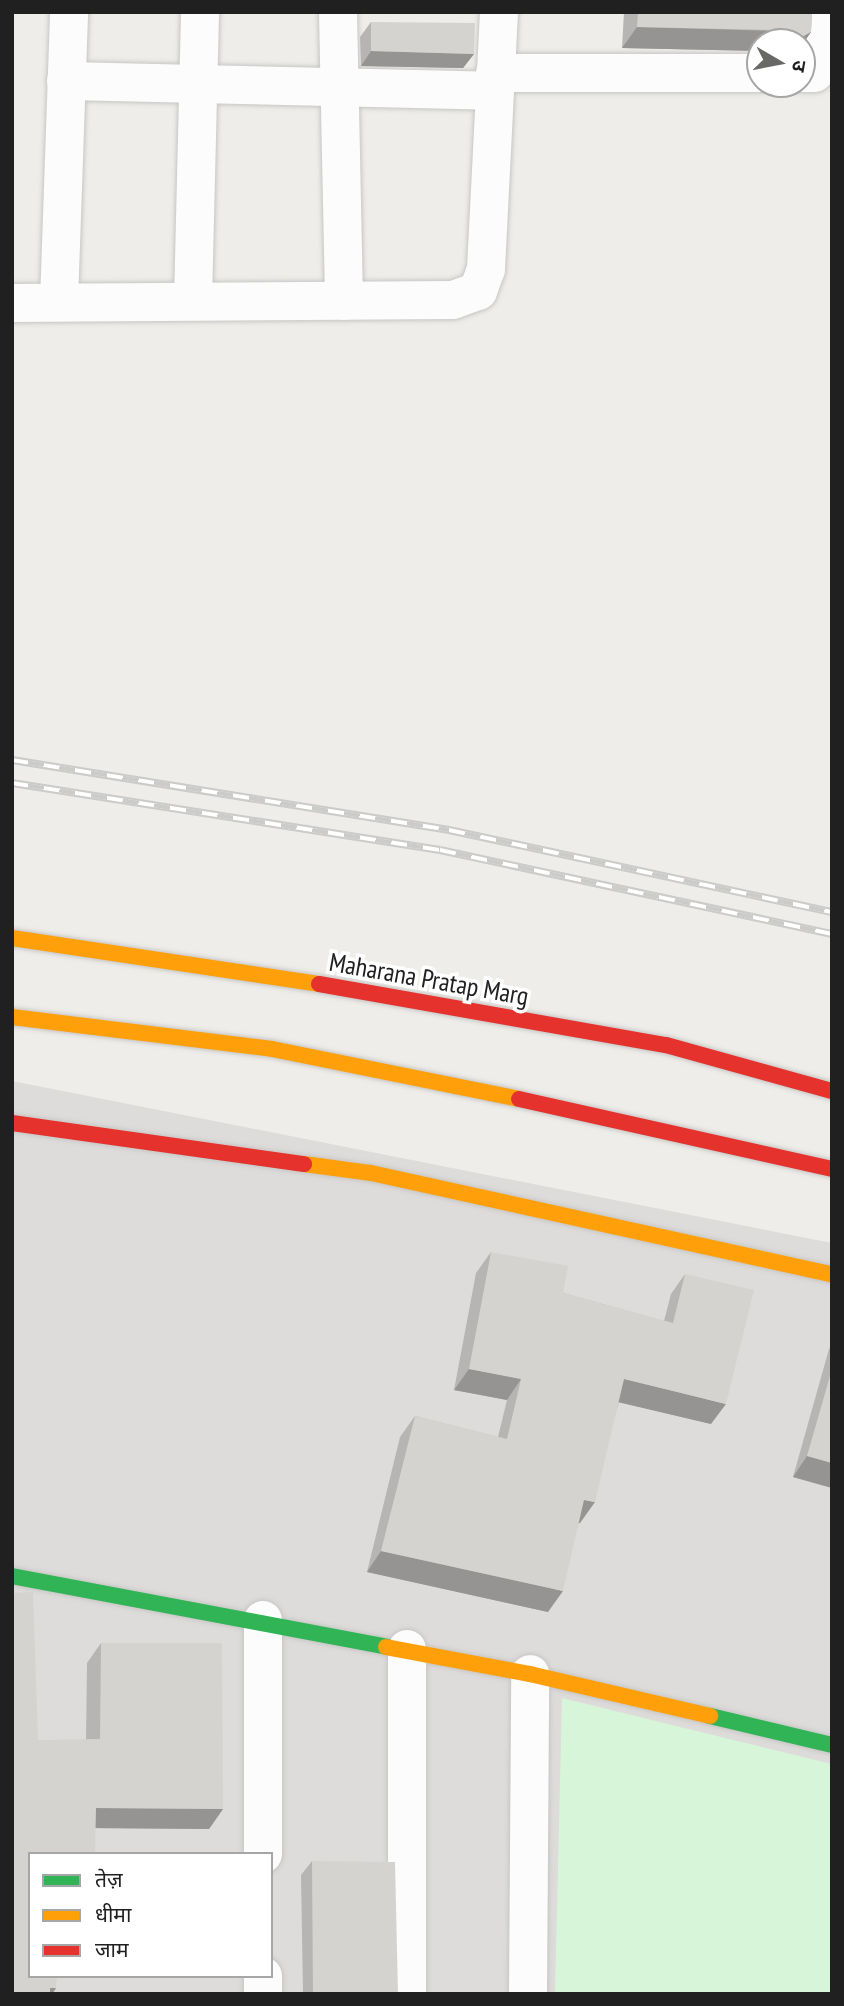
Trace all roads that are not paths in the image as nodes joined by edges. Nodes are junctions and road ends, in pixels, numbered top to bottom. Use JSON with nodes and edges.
{"nodes":[{"id":1,"x":69,"y":12,"type":"edge"},
{"id":2,"x":200,"y":12,"type":"edge"},
{"id":3,"x":338,"y":12,"type":"edge"},
{"id":4,"x":499,"y":12,"type":"edge"},
{"id":5,"x":827,"y":12,"type":"edge"},
{"id":6,"x":816,"y":71,"type":"edge"},
{"id":7,"x":746,"y":73,"type":"edge"},
{"id":8,"x":66,"y":82,"type":"junction"},
{"id":9,"x":495,"y":82,"type":"junction"},
{"id":10,"x":198,"y":85,"type":"junction"},
{"id":11,"x":340,"y":87,"type":"junction"},
{"id":12,"x":193,"y":301,"type":"junction"},
{"id":13,"x":344,"y":301,"type":"junction"},
{"id":14,"x":59,"y":302,"type":"junction"},
{"id":15,"x":12,"y":303,"type":"edge"},
{"id":16,"x":12,"y":938,"type":"edge"},
{"id":17,"x":12,"y":1017,"type":"edge"},
{"id":18,"x":832,"y":1091,"type":"edge"},
{"id":19,"x":12,"y":1123,"type":"edge"},
{"id":20,"x":832,"y":1169,"type":"edge"},
{"id":21,"x":832,"y":1274,"type":"edge"},
{"id":22,"x":12,"y":1576,"type":"edge"},
{"id":23,"x":264,"y":1620,"type":"junction"},
{"id":24,"x":407,"y":1649,"type":"junction"},
{"id":25,"x":530,"y":1674,"type":"junction"},
{"id":26,"x":832,"y":1745,"type":"edge"},
{"id":27,"x":263,"y":1852,"type":"edge"},
{"id":28,"x":407,"y":1994,"type":"edge"},
{"id":29,"x":528,"y":1994,"type":"edge"}],
"edges":[{"from":1,"to":8,"type":"street"},
{"from":2,"to":10,"type":"street"},
{"from":3,"to":11,"type":"street"},
{"from":4,"to":9,"type":"street"},
{"from":5,"to":6,"type":"street"},
{"from":7,"to":9,"type":"street"},
{"from":8,"to":10,"type":"street"},
{"from":8,"to":14,"type":"street"},
{"from":9,"to":11,"type":"street"},
{"from":9,"to":13,"type":"street"},
{"from":10,"to":11,"type":"street"},
{"from":10,"to":12,"type":"street"},
{"from":11,"to":13,"type":"street"},
{"from":12,"to":13,"type":"street"},
{"from":12,"to":14,"type":"street"},
{"from":14,"to":15,"type":"street"},
{"from":16,"to":18,"type":"street","name":"Maharana Pratap Marg"},
{"from":17,"to":20,"type":"street"},
{"from":19,"to":21,"type":"street"},
{"from":22,"to":23,"type":"street"},
{"from":23,"to":24,"type":"street"},
{"from":23,"to":27,"type":"street"},
{"from":24,"to":25,"type":"street"},
{"from":24,"to":28,"type":"street"},
{"from":25,"to":26,"type":"street"},
{"from":25,"to":29,"type":"street"}]}
